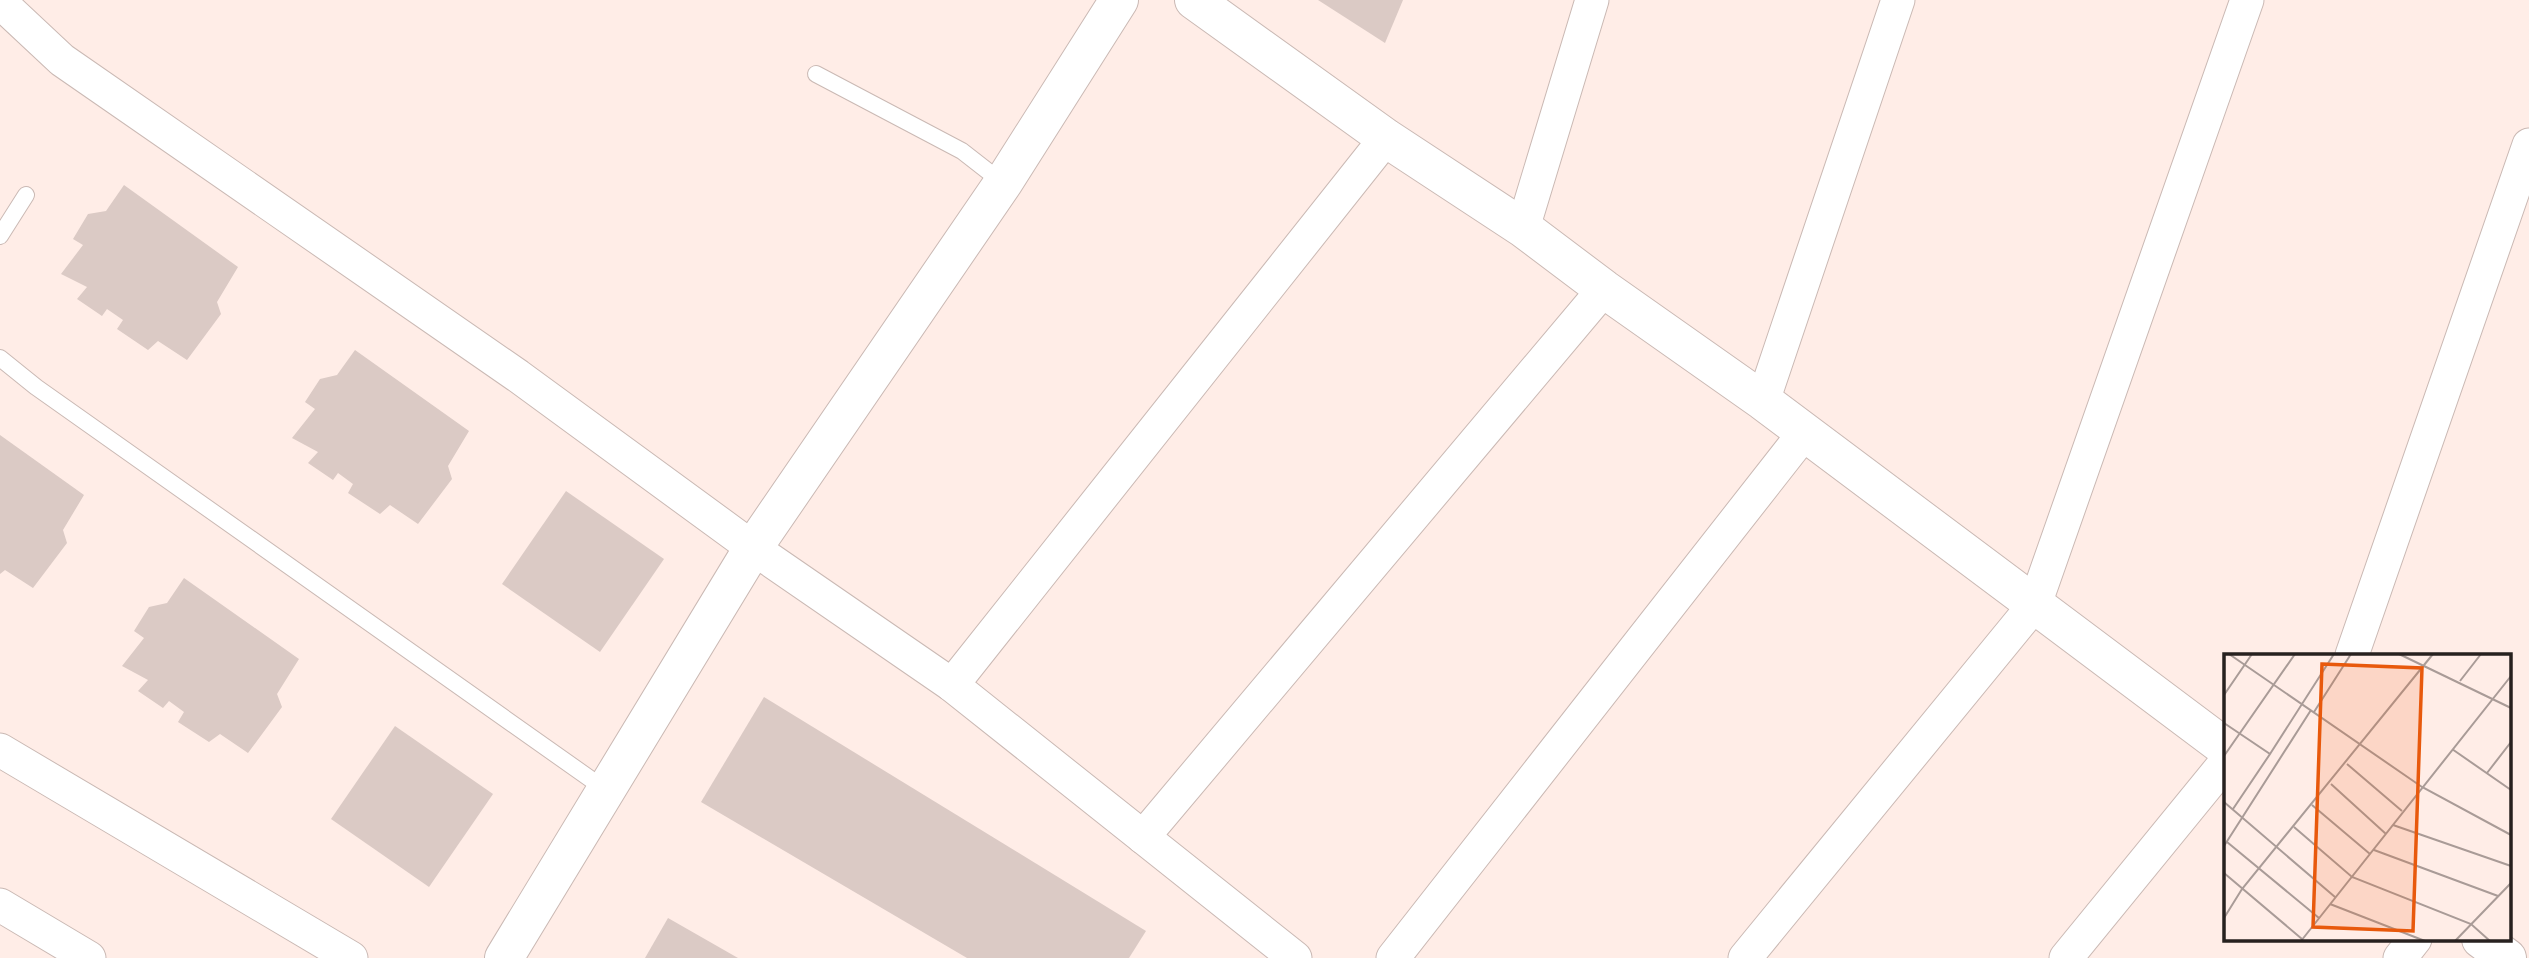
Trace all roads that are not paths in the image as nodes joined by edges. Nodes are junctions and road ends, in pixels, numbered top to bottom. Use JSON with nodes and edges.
{"nodes":[{"id":1,"x":1119,"y":0,"type":"edge"},
{"id":2,"x":1194,"y":0,"type":"edge"},
{"id":3,"x":1592,"y":0,"type":"edge"},
{"id":4,"x":1898,"y":0,"type":"edge"},
{"id":5,"x":2247,"y":0,"type":"edge"},
{"id":6,"x":0,"y":2,"type":"edge"},
{"id":7,"x":816,"y":74,"type":"dead end"},
{"id":8,"x":1386,"y":138,"type":"junction"},
{"id":9,"x":2529,"y":145,"type":"edge"},
{"id":10,"x":1003,"y":183,"type":"junction"},
{"id":11,"x":26,"y":195,"type":"dead end"},
{"id":12,"x":1523,"y":228,"type":"junction"},
{"id":13,"x":0,"y":236,"type":"edge"},
{"id":14,"x":1604,"y":289,"type":"junction"},
{"id":15,"x":0,"y":358,"type":"edge"},
{"id":16,"x":1763,"y":401,"type":"junction"},
{"id":17,"x":1805,"y":432,"type":"junction"},
{"id":18,"x":753,"y":548,"type":"junction"},
{"id":19,"x":2035,"y":604,"type":"junction"},
{"id":20,"x":2352,"y":654,"type":"edge"},
{"id":21,"x":952,"y":685,"type":"junction"},
{"id":22,"x":2224,"y":746,"type":"edge"},
{"id":23,"x":0,"y":750,"type":"edge"},
{"id":24,"x":2224,"y":764,"type":"edge"},
{"id":25,"x":606,"y":790,"type":"junction"},
{"id":26,"x":1143,"y":837,"type":"junction"},
{"id":27,"x":0,"y":905,"type":"edge"},
{"id":28,"x":2414,"y":940,"type":"edge"},
{"id":29,"x":2482,"y":940,"type":"edge"},
{"id":30,"x":89,"y":958,"type":"edge"},
{"id":31,"x":351,"y":958,"type":"edge"},
{"id":32,"x":504,"y":958,"type":"edge"},
{"id":33,"x":1295,"y":958,"type":"edge"},
{"id":34,"x":1393,"y":958,"type":"edge"},
{"id":35,"x":1745,"y":958,"type":"edge"},
{"id":36,"x":2066,"y":958,"type":"edge"},
{"id":37,"x":2400,"y":958,"type":"edge"},
{"id":38,"x":2507,"y":958,"type":"edge"}],
"edges":[{"from":1,"to":10,"type":"street"},
{"from":2,"to":8,"type":"street"},
{"from":3,"to":12,"type":"street"},
{"from":4,"to":16,"type":"street"},
{"from":5,"to":19,"type":"street"},
{"from":6,"to":18,"type":"street"},
{"from":7,"to":10,"type":"lane"},
{"from":8,"to":12,"type":"street"},
{"from":8,"to":21,"type":"street"},
{"from":9,"to":20,"type":"street"},
{"from":10,"to":18,"type":"street"},
{"from":11,"to":13,"type":"lane"},
{"from":12,"to":14,"type":"street"},
{"from":14,"to":16,"type":"street"},
{"from":14,"to":26,"type":"street"},
{"from":15,"to":25,"type":"lane"},
{"from":16,"to":17,"type":"street"},
{"from":17,"to":19,"type":"street"},
{"from":17,"to":34,"type":"street"},
{"from":18,"to":21,"type":"street"},
{"from":18,"to":25,"type":"street"},
{"from":19,"to":22,"type":"street"},
{"from":19,"to":35,"type":"street"},
{"from":21,"to":26,"type":"street"},
{"from":23,"to":31,"type":"street"},
{"from":24,"to":36,"type":"street"},
{"from":25,"to":32,"type":"street"},
{"from":26,"to":33,"type":"street"},
{"from":27,"to":30,"type":"street"},
{"from":28,"to":37,"type":"street"},
{"from":29,"to":38,"type":"street"}]}
